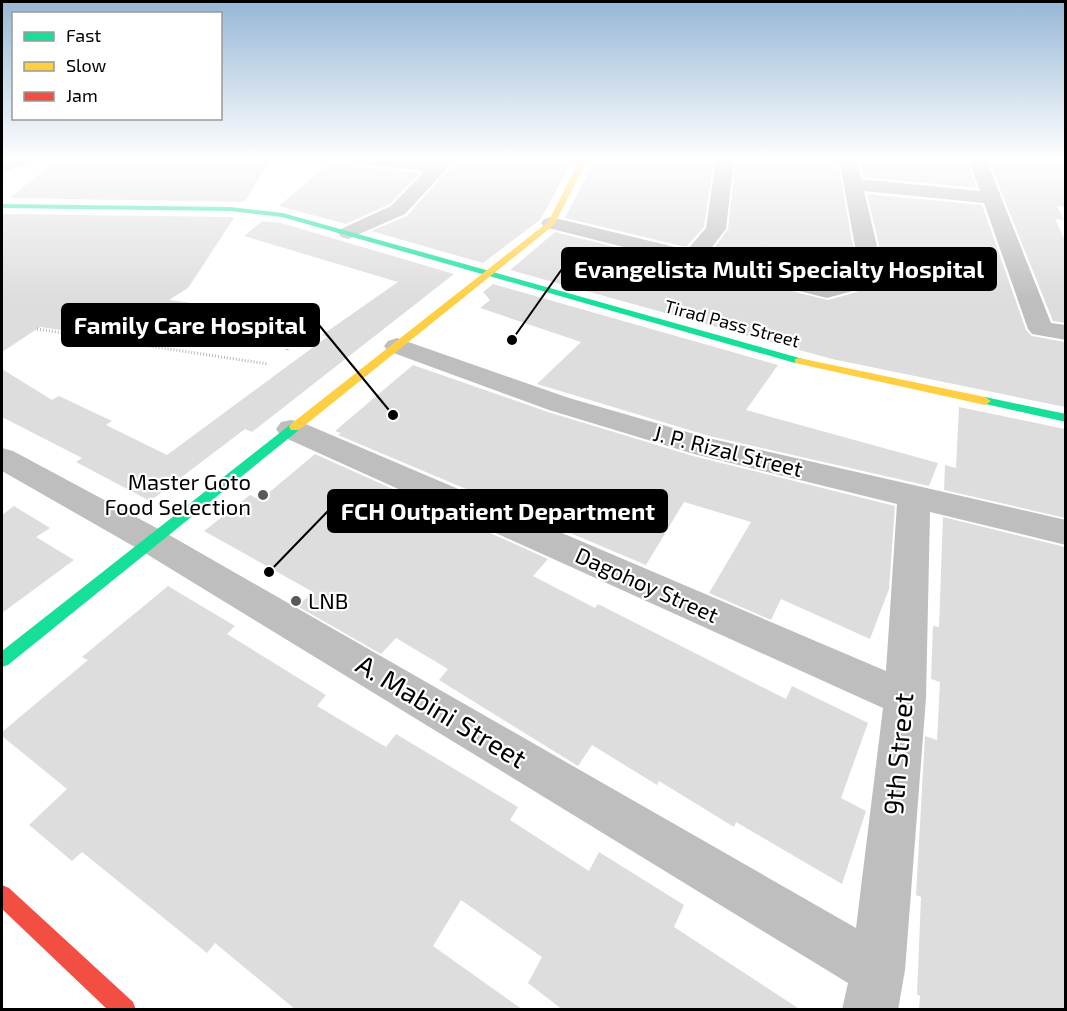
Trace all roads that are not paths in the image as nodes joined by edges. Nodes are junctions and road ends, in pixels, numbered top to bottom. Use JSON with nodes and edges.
{"nodes":[{"id":1,"x":402,"y":206,"type":"edge"},
{"id":2,"x":560,"y":206,"type":"edge"},
{"id":3,"x":719,"y":206,"type":"edge"},
{"id":4,"x":858,"y":206,"type":"edge"},
{"id":5,"x":996,"y":206,"type":"edge"},
{"id":6,"x":2,"y":207,"type":"edge"},
{"id":7,"x":551,"y":223,"type":"junction"},
{"id":8,"x":348,"y":233,"type":"junction"},
{"id":9,"x":694,"y":256,"type":"junction"},
{"id":10,"x":492,"y":273,"type":"junction"},
{"id":11,"x":1053,"y":331,"type":"edge"},
{"id":12,"x":397,"y":346,"type":"junction"},
{"id":13,"x":1065,"y":418,"type":"edge"},
{"id":14,"x":291,"y":429,"type":"junction"},
{"id":15,"x":2,"y":458,"type":"edge"},
{"id":16,"x":914,"y":497,"type":"junction"},
{"id":17,"x":1065,"y":533,"type":"edge"},
{"id":18,"x":152,"y":541,"type":"junction"},
{"id":19,"x":2,"y":660,"type":"edge"},
{"id":20,"x":905,"y":698,"type":"junction"},
{"id":21,"x":2,"y":895,"type":"edge"},
{"id":22,"x":874,"y":990,"type":"edge"},
{"id":23,"x":125,"y":1010,"type":"edge"}],
"edges":[{"from":1,"to":8,"type":"street"},
{"from":2,"to":7,"type":"street"},
{"from":3,"to":9,"type":"street"},
{"from":4,"to":9,"type":"street"},
{"from":5,"to":11,"type":"street"},
{"from":6,"to":8,"type":"street","name":"Tirad Pass Street"},
{"from":7,"to":9,"type":"street"},
{"from":7,"to":10,"type":"street"},
{"from":8,"to":10,"type":"street","name":"Tirad Pass Street"},
{"from":10,"to":12,"type":"street"},
{"from":10,"to":13,"type":"street","name":"Tirad Pass Street"},
{"from":12,"to":14,"type":"street"},
{"from":12,"to":16,"type":"street","name":"J. P. Rizal Street"},
{"from":14,"to":18,"type":"street"},
{"from":14,"to":20,"type":"street","name":"Dagohoy Street"},
{"from":15,"to":18,"type":"street","name":"A. Mabini Street"},
{"from":16,"to":17,"type":"street","name":"J. P. Rizal Street"},
{"from":16,"to":20,"type":"street","name":"9th Street"},
{"from":18,"to":19,"type":"street"},
{"from":18,"to":22,"type":"street","name":"A. Mabini Street"},
{"from":20,"to":22,"type":"street","name":"9th Street"},
{"from":21,"to":23,"type":"street"}]}
